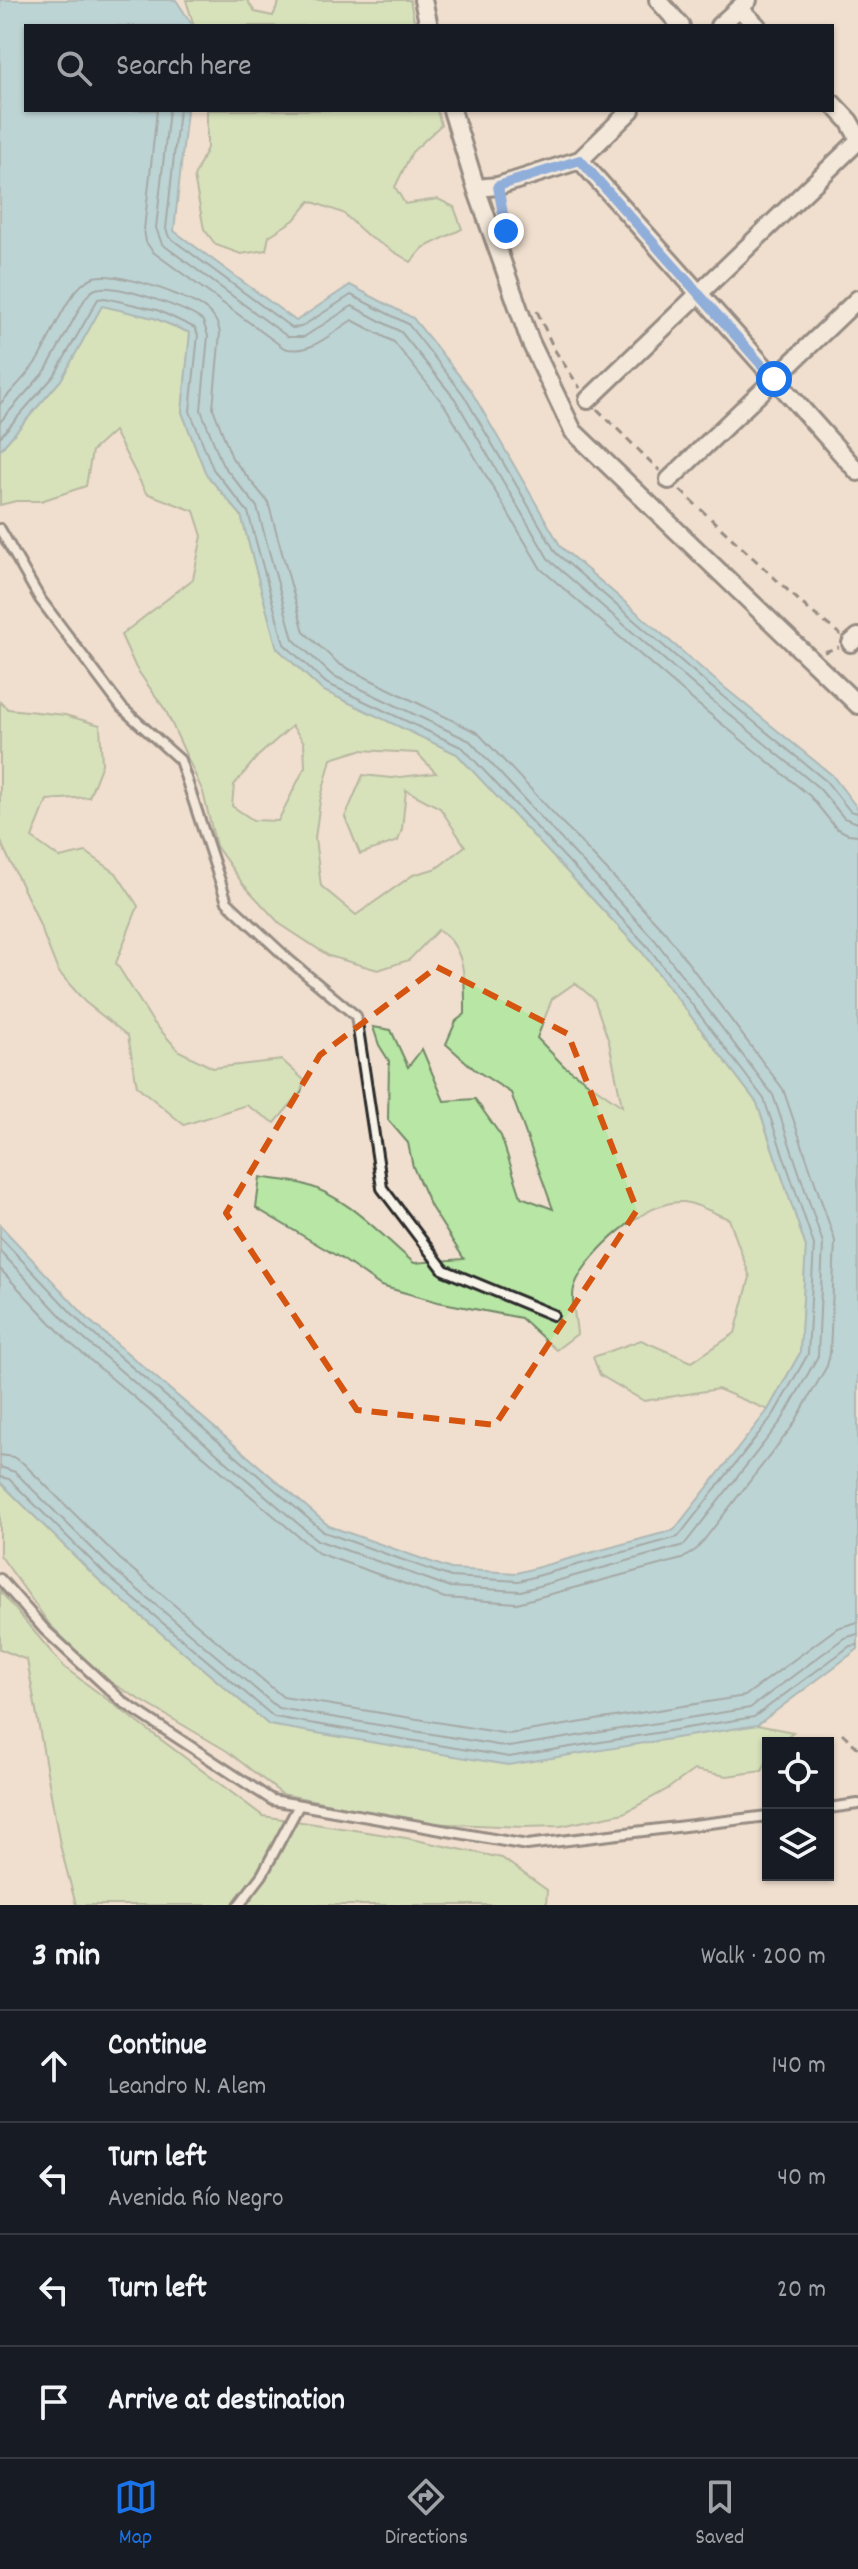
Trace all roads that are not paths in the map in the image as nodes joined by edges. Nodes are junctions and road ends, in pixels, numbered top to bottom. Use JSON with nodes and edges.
{"nodes":[{"id":1,"x":423,"y":0,"type":"edge"},
{"id":2,"x":658,"y":0,"type":"edge"},
{"id":3,"x":744,"y":4,"type":"edge"},
{"id":4,"x":429,"y":24,"type":"edge"},
{"id":5,"x":679,"y":24,"type":"edge"},
{"id":6,"x":721,"y":24,"type":"edge"},
{"id":7,"x":756,"y":24,"type":"edge"},
{"id":8,"x":834,"y":105,"type":"edge"},
{"id":9,"x":453,"y":112,"type":"edge"},
{"id":10,"x":629,"y":112,"type":"edge"},
{"id":11,"x":854,"y":122,"type":"edge"},
{"id":12,"x":858,"y":139,"type":"edge"},
{"id":13,"x":580,"y":160,"type":"junction"},
{"id":14,"x":476,"y":188,"type":"junction"},
{"id":15,"x":698,"y":292,"type":"junction"},
{"id":16,"x":858,"y":299,"type":"edge"},
{"id":17,"x":774,"y":379,"type":"junction"},
{"id":18,"x":588,"y":400,"type":"road end"},
{"id":19,"x":857,"y":468,"type":"edge"},
{"id":20,"x":669,"y":480,"type":"road end"},
{"id":21,"x":0,"y":529,"type":"edge"},
{"id":22,"x":858,"y":705,"type":"edge"},
{"id":23,"x":553,"y":1315,"type":"dead end"},
{"id":24,"x":0,"y":1579,"type":"edge"},
{"id":25,"x":858,"y":1804,"type":"edge"},
{"id":26,"x":299,"y":1805,"type":"junction"},
{"id":27,"x":834,"y":1807,"type":"edge"},
{"id":28,"x":762,"y":1817,"type":"edge"},
{"id":29,"x":239,"y":1905,"type":"edge"}],
"edges":[{"from":1,"to":4,"type":"street"},
{"from":2,"to":5,"type":"street"},
{"from":3,"to":6,"type":"street"},
{"from":3,"to":7,"type":"street"},
{"from":8,"to":11,"type":"street"},
{"from":9,"to":14,"type":"street"},
{"from":10,"to":13,"type":"street"},
{"from":11,"to":12,"type":"street"},
{"from":12,"to":15,"type":"street"},
{"from":13,"to":14,"type":"street"},
{"from":13,"to":15,"type":"street"},
{"from":14,"to":22,"type":"street"},
{"from":15,"to":17,"type":"street"},
{"from":15,"to":18,"type":"street"},
{"from":16,"to":17,"type":"street"},
{"from":17,"to":19,"type":"street"},
{"from":17,"to":20,"type":"street"},
{"from":21,"to":23,"type":"lane"},
{"from":24,"to":26,"type":"lane"},
{"from":25,"to":27,"type":"lane"},
{"from":26,"to":28,"type":"lane"},
{"from":26,"to":29,"type":"lane"}]}
